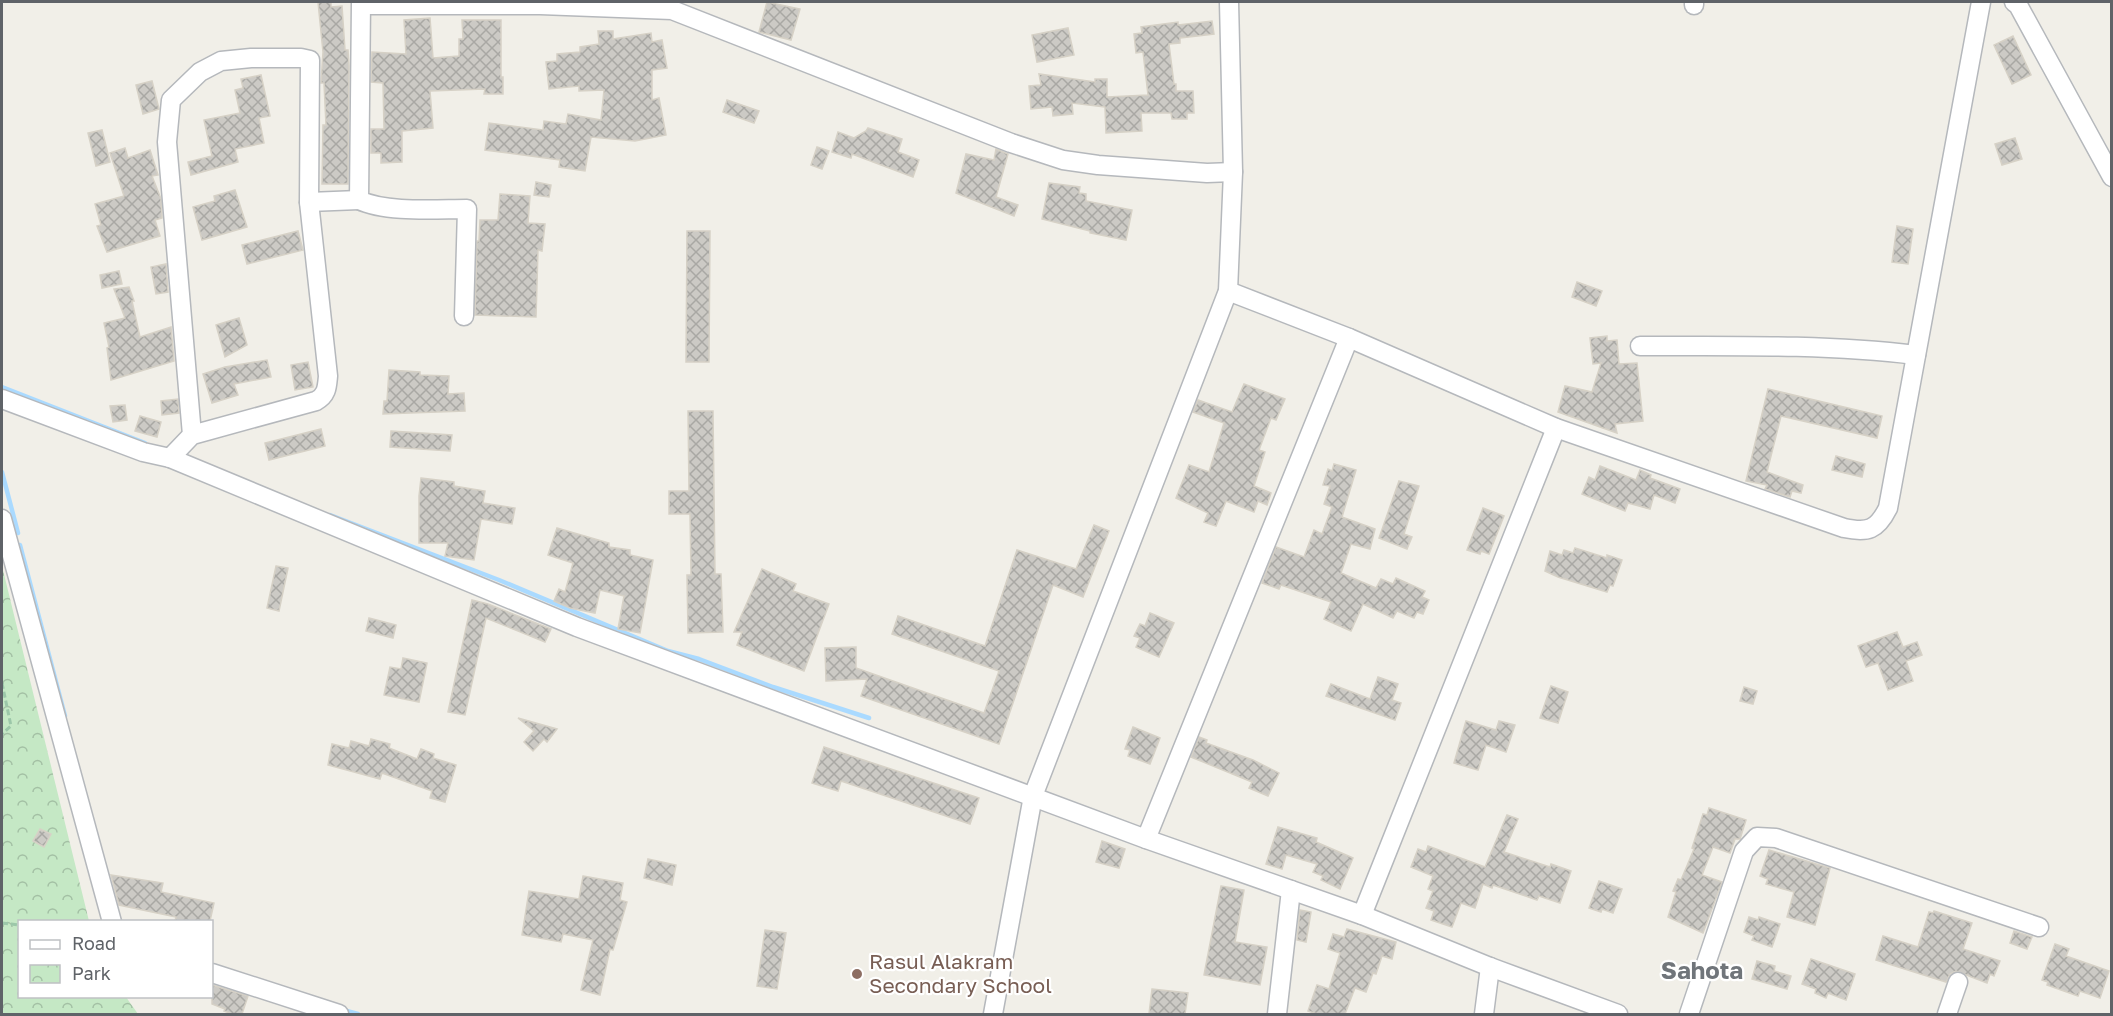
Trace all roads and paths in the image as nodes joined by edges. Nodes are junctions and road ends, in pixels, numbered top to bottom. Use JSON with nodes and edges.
{"nodes":[{"id":1,"x":1229,"y":2,"type":"edge"},
{"id":2,"x":1981,"y":2,"type":"edge"},
{"id":3,"x":2014,"y":2,"type":"edge"},
{"id":4,"x":361,"y":3,"type":"edge"},
{"id":5,"x":540,"y":3,"type":"edge"},
{"id":6,"x":1233,"y":172,"type":"junction"},
{"id":7,"x":2112,"y":177,"type":"edge"},
{"id":8,"x":359,"y":200,"type":"junction"},
{"id":9,"x":309,"y":202,"type":"junction"},
{"id":10,"x":1228,"y":291,"type":"junction"},
{"id":11,"x":464,"y":316,"type":"dead end"},
{"id":12,"x":1349,"y":338,"type":"junction"},
{"id":13,"x":1640,"y":346,"type":"dead end"},
{"id":14,"x":1916,"y":355,"type":"junction"},
{"id":15,"x":2,"y":399,"type":"edge"},
{"id":16,"x":1556,"y":428,"type":"junction"},
{"id":17,"x":192,"y":435,"type":"junction"},
{"id":18,"x":170,"y":458,"type":"junction"},
{"id":19,"x":2,"y":519,"type":"edge"},
{"id":20,"x":2,"y":683,"type":"edge"},
{"id":21,"x":2,"y":734,"type":"edge"},
{"id":22,"x":1033,"y":796,"type":"junction"},
{"id":23,"x":1146,"y":839,"type":"junction"},
{"id":24,"x":1291,"y":890,"type":"junction"},
{"id":25,"x":1362,"y":915,"type":"junction"},
{"id":26,"x":112,"y":920,"type":"edge"},
{"id":27,"x":2,"y":923,"type":"edge"},
{"id":28,"x":18,"y":926,"type":"edge"},
{"id":29,"x":2039,"y":927,"type":"dead end"},
{"id":30,"x":1490,"y":967,"type":"junction"},
{"id":31,"x":213,"y":973,"type":"edge"},
{"id":32,"x":1958,"y":982,"type":"dead end"},
{"id":33,"x":339,"y":1014,"type":"edge"},
{"id":34,"x":993,"y":1014,"type":"edge"},
{"id":35,"x":1277,"y":1014,"type":"edge"},
{"id":36,"x":1484,"y":1014,"type":"edge"},
{"id":37,"x":1617,"y":1014,"type":"edge"},
{"id":38,"x":1689,"y":1014,"type":"edge"},
{"id":39,"x":1947,"y":1014,"type":"edge"}],
"edges":[{"from":1,"to":6,"type":"street"},
{"from":2,"to":14,"type":"street"},
{"from":3,"to":7,"type":"street"},
{"from":4,"to":5,"type":"street"},
{"from":4,"to":8,"type":"street"},
{"from":5,"to":6,"type":"street"},
{"from":6,"to":10,"type":"street"},
{"from":8,"to":9,"type":"street"},
{"from":8,"to":11,"type":"street"},
{"from":9,"to":17,"type":"street"},
{"from":9,"to":17,"type":"street"},
{"from":10,"to":12,"type":"street"},
{"from":10,"to":22,"type":"street"},
{"from":12,"to":16,"type":"street"},
{"from":12,"to":23,"type":"street"},
{"from":13,"to":14,"type":"street"},
{"from":14,"to":16,"type":"street"},
{"from":15,"to":18,"type":"street"},
{"from":16,"to":25,"type":"street"},
{"from":17,"to":18,"type":"street"},
{"from":18,"to":22,"type":"street"},
{"from":19,"to":26,"type":"street"},
{"from":20,"to":21,"type":"path"},
{"from":22,"to":23,"type":"street"},
{"from":22,"to":34,"type":"street"},
{"from":23,"to":24,"type":"street"},
{"from":24,"to":25,"type":"street"},
{"from":24,"to":35,"type":"street"},
{"from":25,"to":30,"type":"street"},
{"from":27,"to":28,"type":"path"},
{"from":29,"to":38,"type":"street"},
{"from":30,"to":36,"type":"street"},
{"from":30,"to":37,"type":"street"},
{"from":31,"to":33,"type":"street"},
{"from":32,"to":39,"type":"street"}]}
